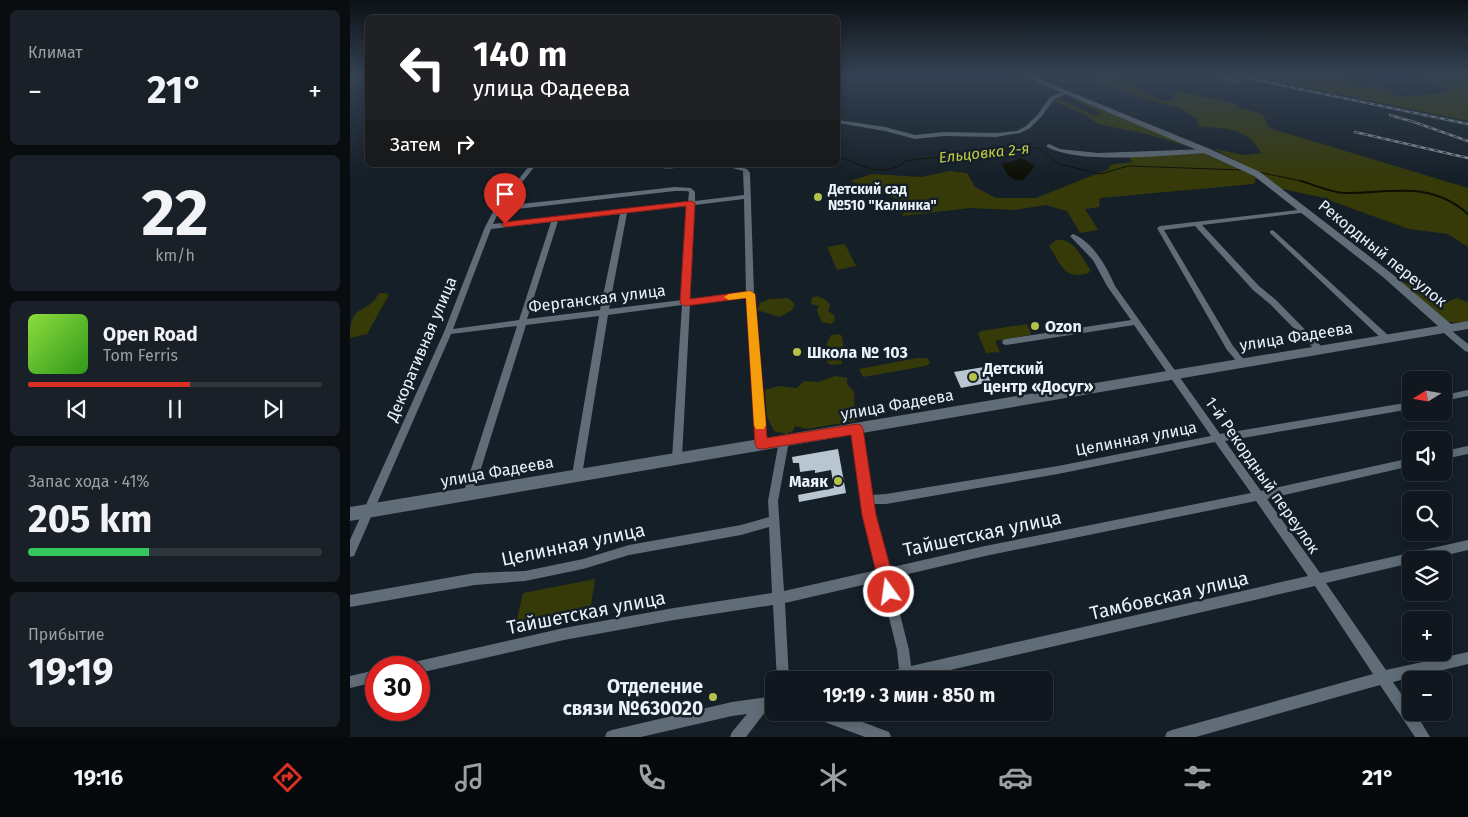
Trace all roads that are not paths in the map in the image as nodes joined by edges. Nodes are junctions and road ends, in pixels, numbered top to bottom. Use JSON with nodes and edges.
{"nodes":[{"id":1,"x":1044,"y":109,"type":"edge"},
{"id":2,"x":1107,"y":109,"type":"edge"},
{"id":3,"x":840,"y":122,"type":"edge"},
{"id":4,"x":1050,"y":146,"type":"dead end"},
{"id":5,"x":1208,"y":151,"type":"junction"},
{"id":6,"x":531,"y":167,"type":"edge"},
{"id":7,"x":733,"y":167,"type":"edge"},
{"id":8,"x":745,"y":170,"type":"joint"},
{"id":9,"x":746,"y":197,"type":"junction"},
{"id":10,"x":691,"y":203,"type":"junction"},
{"id":11,"x":497,"y":209,"type":"junction"},
{"id":12,"x":624,"y":211,"type":"junction"},
{"id":13,"x":1306,"y":211,"type":"junction"},
{"id":14,"x":556,"y":218,"type":"junction"},
{"id":15,"x":1196,"y":223,"type":"junction"},
{"id":16,"x":488,"y":226,"type":"junction"},
{"id":17,"x":1272,"y":232,"type":"dead end"},
{"id":18,"x":1073,"y":236,"type":"dead end"},
{"id":19,"x":750,"y":294,"type":"junction"},
{"id":20,"x":685,"y":303,"type":"junction"},
{"id":21,"x":604,"y":312,"type":"junction"},
{"id":22,"x":522,"y":322,"type":"junction"},
{"id":23,"x":1137,"y":322,"type":"junction"},
{"id":24,"x":1468,"y":325,"type":"edge"},
{"id":25,"x":1449,"y":329,"type":"junction"},
{"id":26,"x":448,"y":332,"type":"junction"},
{"id":27,"x":1387,"y":339,"type":"junction"},
{"id":28,"x":1006,"y":342,"type":"dead end"},
{"id":29,"x":1468,"y":349,"type":"edge"},
{"id":30,"x":1320,"y":350,"type":"junction"},
{"id":31,"x":1242,"y":362,"type":"junction"},
{"id":32,"x":1174,"y":374,"type":"junction"},
{"id":33,"x":1468,"y":393,"type":"edge"},
{"id":34,"x":1452,"y":396,"type":"edge"},
{"id":35,"x":1402,"y":406,"type":"edge"},
{"id":36,"x":857,"y":429,"type":"junction"},
{"id":37,"x":1218,"y":438,"type":"junction"},
{"id":38,"x":784,"y":441,"type":"junction"},
{"id":39,"x":762,"y":444,"type":"junction"},
{"id":40,"x":1468,"y":450,"type":"edge"},
{"id":41,"x":1452,"y":453,"type":"edge"},
{"id":42,"x":677,"y":458,"type":"junction"},
{"id":43,"x":1402,"y":464,"type":"edge"},
{"id":44,"x":577,"y":474,"type":"junction"},
{"id":45,"x":468,"y":494,"type":"junction"},
{"id":46,"x":1258,"y":496,"type":"junction"},
{"id":47,"x":867,"y":500,"type":"junction"},
{"id":48,"x":368,"y":511,"type":"junction"},
{"id":49,"x":350,"y":514,"type":"edge"},
{"id":50,"x":773,"y":521,"type":"junction"},
{"id":51,"x":1468,"y":545,"type":"edge"},
{"id":52,"x":350,"y":552,"type":"edge"},
{"id":53,"x":884,"y":573,"type":"junction"},
{"id":54,"x":1318,"y":579,"type":"junction"},
{"id":55,"x":780,"y":598,"type":"junction"},
{"id":56,"x":350,"y":601,"type":"edge"},
{"id":57,"x":1468,"y":658,"type":"edge"},
{"id":58,"x":430,"y":664,"type":"edge"},
{"id":59,"x":783,"y":671,"type":"edge"},
{"id":60,"x":906,"y":671,"type":"edge"},
{"id":61,"x":919,"y":671,"type":"edge"},
{"id":62,"x":1385,"y":677,"type":"junction"},
{"id":63,"x":365,"y":679,"type":"edge"},
{"id":64,"x":350,"y":682,"type":"edge"},
{"id":65,"x":765,"y":704,"type":"edge"},
{"id":66,"x":765,"y":707,"type":"edge"},
{"id":67,"x":840,"y":721,"type":"edge"},
{"id":68,"x":612,"y":737,"type":"edge"},
{"id":69,"x":737,"y":737,"type":"edge"},
{"id":70,"x":884,"y":737,"type":"edge"},
{"id":71,"x":1172,"y":737,"type":"edge"},
{"id":72,"x":1423,"y":737,"type":"edge"}],
"edges":[{"from":1,"to":3,"type":"street"},
{"from":2,"to":5,"type":"street","name":"Рекордный переулок"},
{"from":4,"to":5,"type":"street"},
{"from":5,"to":13,"type":"street","name":"Рекордный переулок"},
{"from":6,"to":11,"type":"street","name":"Декоративная улица"},
{"from":7,"to":8,"type":"street"},
{"from":8,"to":9,"type":"street"},
{"from":9,"to":10,"type":"street"},
{"from":9,"to":19,"type":"street"},
{"from":10,"to":11,"type":"street"},
{"from":10,"to":12,"type":"street"},
{"from":10,"to":20,"type":"street"},
{"from":11,"to":16,"type":"street","name":"Декоративная улица"},
{"from":12,"to":14,"type":"street"},
{"from":12,"to":21,"type":"street"},
{"from":13,"to":15,"type":"street"},
{"from":13,"to":25,"type":"street","name":"Рекордный переулок"},
{"from":14,"to":16,"type":"street"},
{"from":14,"to":22,"type":"street"},
{"from":15,"to":30,"type":"street"},
{"from":15,"to":31,"type":"street"},
{"from":16,"to":26,"type":"street","name":"Декоративная улица"},
{"from":17,"to":27,"type":"street"},
{"from":18,"to":23,"type":"street","name":"1-й Рекордный переулок"},
{"from":19,"to":20,"type":"street","name":"Ферганская улица"},
{"from":19,"to":39,"type":"street"},
{"from":20,"to":21,"type":"street","name":"Ферганская улица"},
{"from":20,"to":42,"type":"street"},
{"from":21,"to":22,"type":"street","name":"Ферганская улица"},
{"from":21,"to":44,"type":"street"},
{"from":22,"to":26,"type":"street","name":"Ферганская улица"},
{"from":22,"to":45,"type":"street"},
{"from":23,"to":28,"type":"street"},
{"from":23,"to":32,"type":"street","name":"1-й Рекордный переулок"},
{"from":24,"to":25,"type":"street","name":"улица Фадеева"},
{"from":25,"to":27,"type":"street","name":"улица Фадеева"},
{"from":25,"to":29,"type":"street"},
{"from":26,"to":48,"type":"street","name":"Декоративная улица"},
{"from":27,"to":30,"type":"street","name":"улица Фадеева"},
{"from":30,"to":31,"type":"street","name":"улица Фадеева"},
{"from":31,"to":32,"type":"street","name":"улица Фадеева"},
{"from":32,"to":36,"type":"street","name":"улица Фадеева"},
{"from":32,"to":37,"type":"street","name":"1-й Рекордный переулок"},
{"from":33,"to":34,"type":"street"},
{"from":35,"to":37,"type":"street","name":"Целинная улица"},
{"from":36,"to":38,"type":"street","name":"улица Фадеева"},
{"from":36,"to":47,"type":"street"},
{"from":37,"to":46,"type":"street","name":"1-й Рекордный переулок"},
{"from":37,"to":47,"type":"street","name":"Целинная улица"},
{"from":38,"to":39,"type":"street","name":"улица Фадеева"},
{"from":38,"to":50,"type":"street"},
{"from":39,"to":42,"type":"street","name":"улица Фадеева"},
{"from":40,"to":41,"type":"street"},
{"from":42,"to":44,"type":"street","name":"улица Фадеева"},
{"from":43,"to":46,"type":"street","name":"Тайшетская улица"},
{"from":44,"to":45,"type":"street","name":"улица Фадеева"},
{"from":45,"to":48,"type":"street","name":"улица Фадеева"},
{"from":46,"to":53,"type":"street","name":"Тайшетская улица"},
{"from":46,"to":54,"type":"street","name":"1-й Рекордный переулок"},
{"from":47,"to":53,"type":"street"},
{"from":48,"to":49,"type":"street","name":"улица Фадеева"},
{"from":48,"to":52,"type":"street","name":"Декоративная улица"},
{"from":50,"to":55,"type":"street"},
{"from":50,"to":56,"type":"street","name":"Целинная улица"},
{"from":51,"to":54,"type":"street","name":"Тамбовская улица"},
{"from":53,"to":55,"type":"street","name":"Тайшетская улица"},
{"from":53,"to":60,"type":"street"},
{"from":54,"to":61,"type":"street","name":"Тамбовская улица"},
{"from":54,"to":62,"type":"street","name":"1-й Рекордный переулок"},
{"from":55,"to":58,"type":"street","name":"Тайшетская улица"},
{"from":55,"to":59,"type":"street"},
{"from":57,"to":62,"type":"street"},
{"from":62,"to":71,"type":"street"},
{"from":62,"to":72,"type":"street","name":"1-й Рекордный переулок"},
{"from":63,"to":64,"type":"street"},
{"from":65,"to":68,"type":"street"},
{"from":66,"to":69,"type":"street"},
{"from":67,"to":70,"type":"street"}]}
